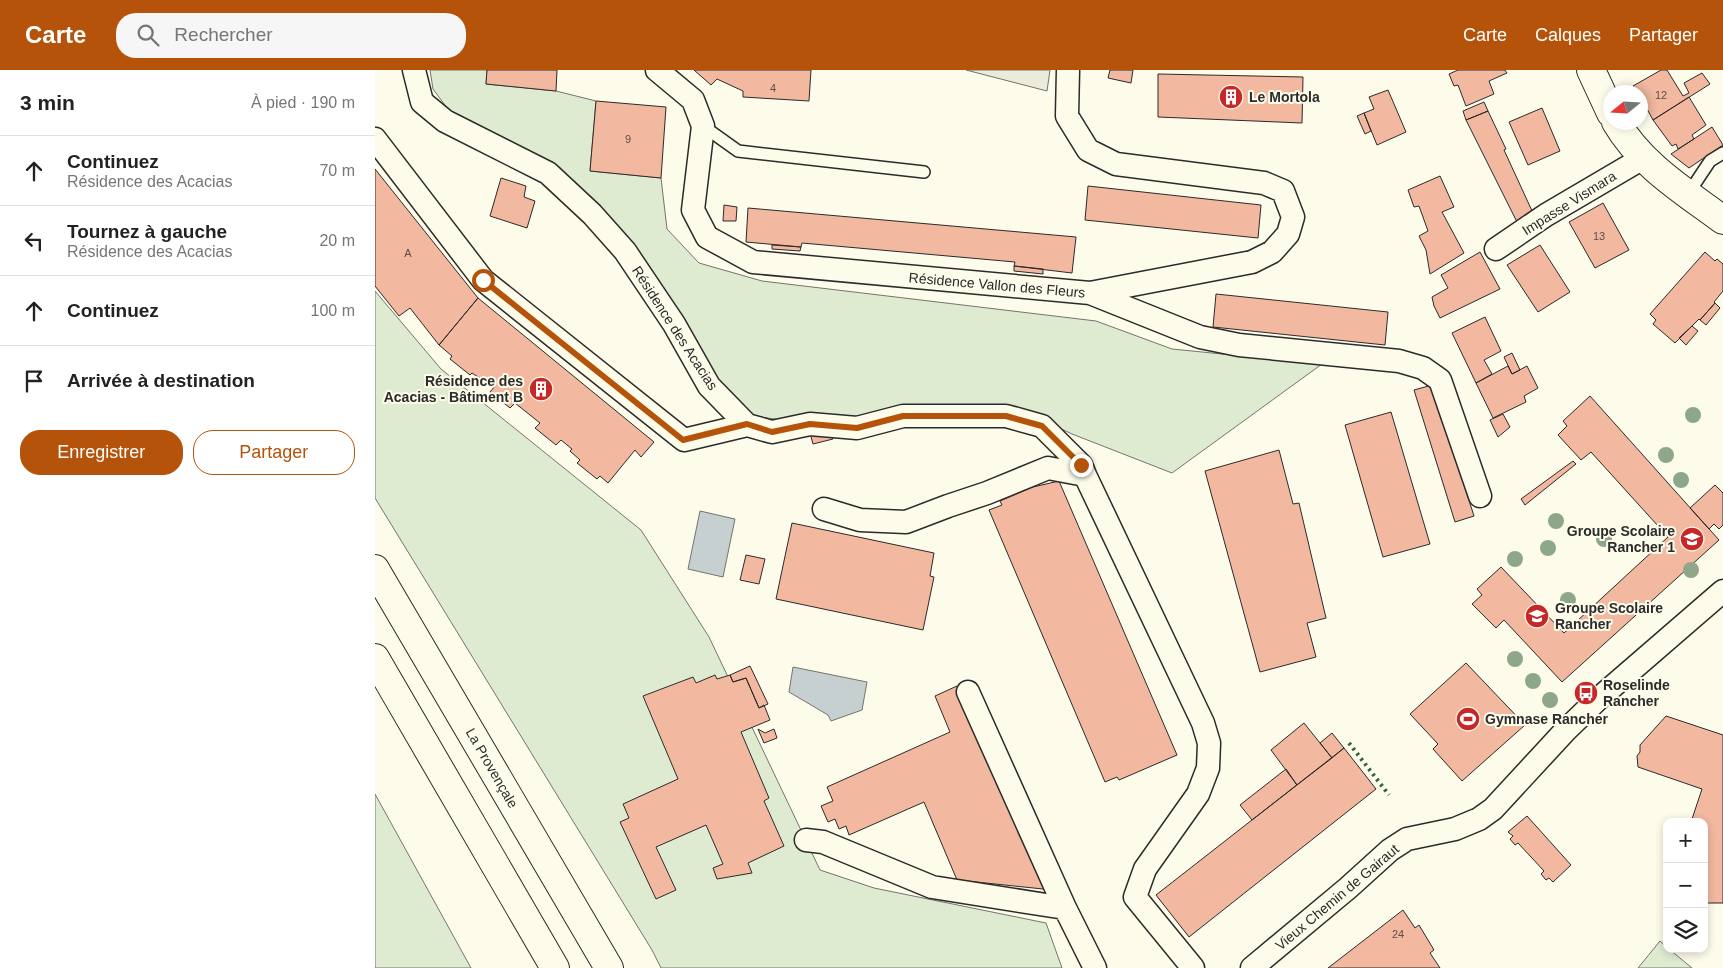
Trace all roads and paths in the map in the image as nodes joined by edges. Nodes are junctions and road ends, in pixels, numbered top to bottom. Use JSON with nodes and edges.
{"nodes":[{"id":1,"x":414,"y":70,"type":"edge"},
{"id":2,"x":657,"y":70,"type":"edge"},
{"id":3,"x":1068,"y":70,"type":"edge"},
{"id":4,"x":1591,"y":70,"type":"edge"},
{"id":5,"x":1603,"y":96,"type":"edge"},
{"id":6,"x":703,"y":126,"type":"junction"},
{"id":7,"x":1621,"y":130,"type":"edge"},
{"id":8,"x":375,"y":139,"type":"edge"},
{"id":9,"x":1723,"y":152,"type":"edge"},
{"id":10,"x":1643,"y":158,"type":"junction"},
{"id":11,"x":924,"y":172,"type":"dead end"},
{"id":12,"x":1688,"y":194,"type":"junction"},
{"id":13,"x":1723,"y":220,"type":"edge"},
{"id":14,"x":1496,"y":249,"type":"dead end"},
{"id":15,"x":1090,"y":293,"type":"junction"},
{"id":16,"x":747,"y":424,"type":"junction"},
{"id":17,"x":1085,"y":475,"type":"junction"},
{"id":18,"x":1481,"y":496,"type":"dead end"},
{"id":19,"x":824,"y":509,"type":"dead end"},
{"id":20,"x":375,"y":569,"type":"edge"},
{"id":21,"x":1723,"y":591,"type":"edge"},
{"id":22,"x":375,"y":658,"type":"edge"},
{"id":23,"x":968,"y":692,"type":"dead end"},
{"id":24,"x":806,"y":840,"type":"dead end"},
{"id":25,"x":1065,"y":908,"type":"junction"},
{"id":26,"x":555,"y":968,"type":"edge"},
{"id":27,"x":609,"y":968,"type":"edge"},
{"id":28,"x":1095,"y":968,"type":"edge"},
{"id":29,"x":1193,"y":968,"type":"edge"},
{"id":30,"x":1252,"y":968,"type":"edge"}],
"edges":[{"from":1,"to":16,"type":"street","name":"Résidence des Acacias"},
{"from":2,"to":6,"type":"street","name":"Résidence Vallon des Fleurs"},
{"from":3,"to":15,"type":"street","name":"Résidence Vallon des Fleurs"},
{"from":4,"to":5,"type":"main road"},
{"from":6,"to":11,"type":"lane"},
{"from":6,"to":15,"type":"street","name":"Résidence Vallon des Fleurs"},
{"from":7,"to":10,"type":"main road"},
{"from":8,"to":16,"type":"street"},
{"from":9,"to":12,"type":"lane"},
{"from":10,"to":12,"type":"main road"},
{"from":10,"to":14,"type":"street","name":"Impasse Vismara"},
{"from":12,"to":13,"type":"main road"},
{"from":15,"to":18,"type":"street"},
{"from":16,"to":17,"type":"street"},
{"from":17,"to":19,"type":"street"},
{"from":17,"to":29,"type":"street"},
{"from":20,"to":27,"type":"main road","name":"La Provençale"},
{"from":21,"to":30,"type":"street","name":"Vieux Chemin de Gairaut"},
{"from":22,"to":26,"type":"main road"},
{"from":23,"to":25,"type":"street"},
{"from":24,"to":25,"type":"street"},
{"from":25,"to":28,"type":"street"}]}
